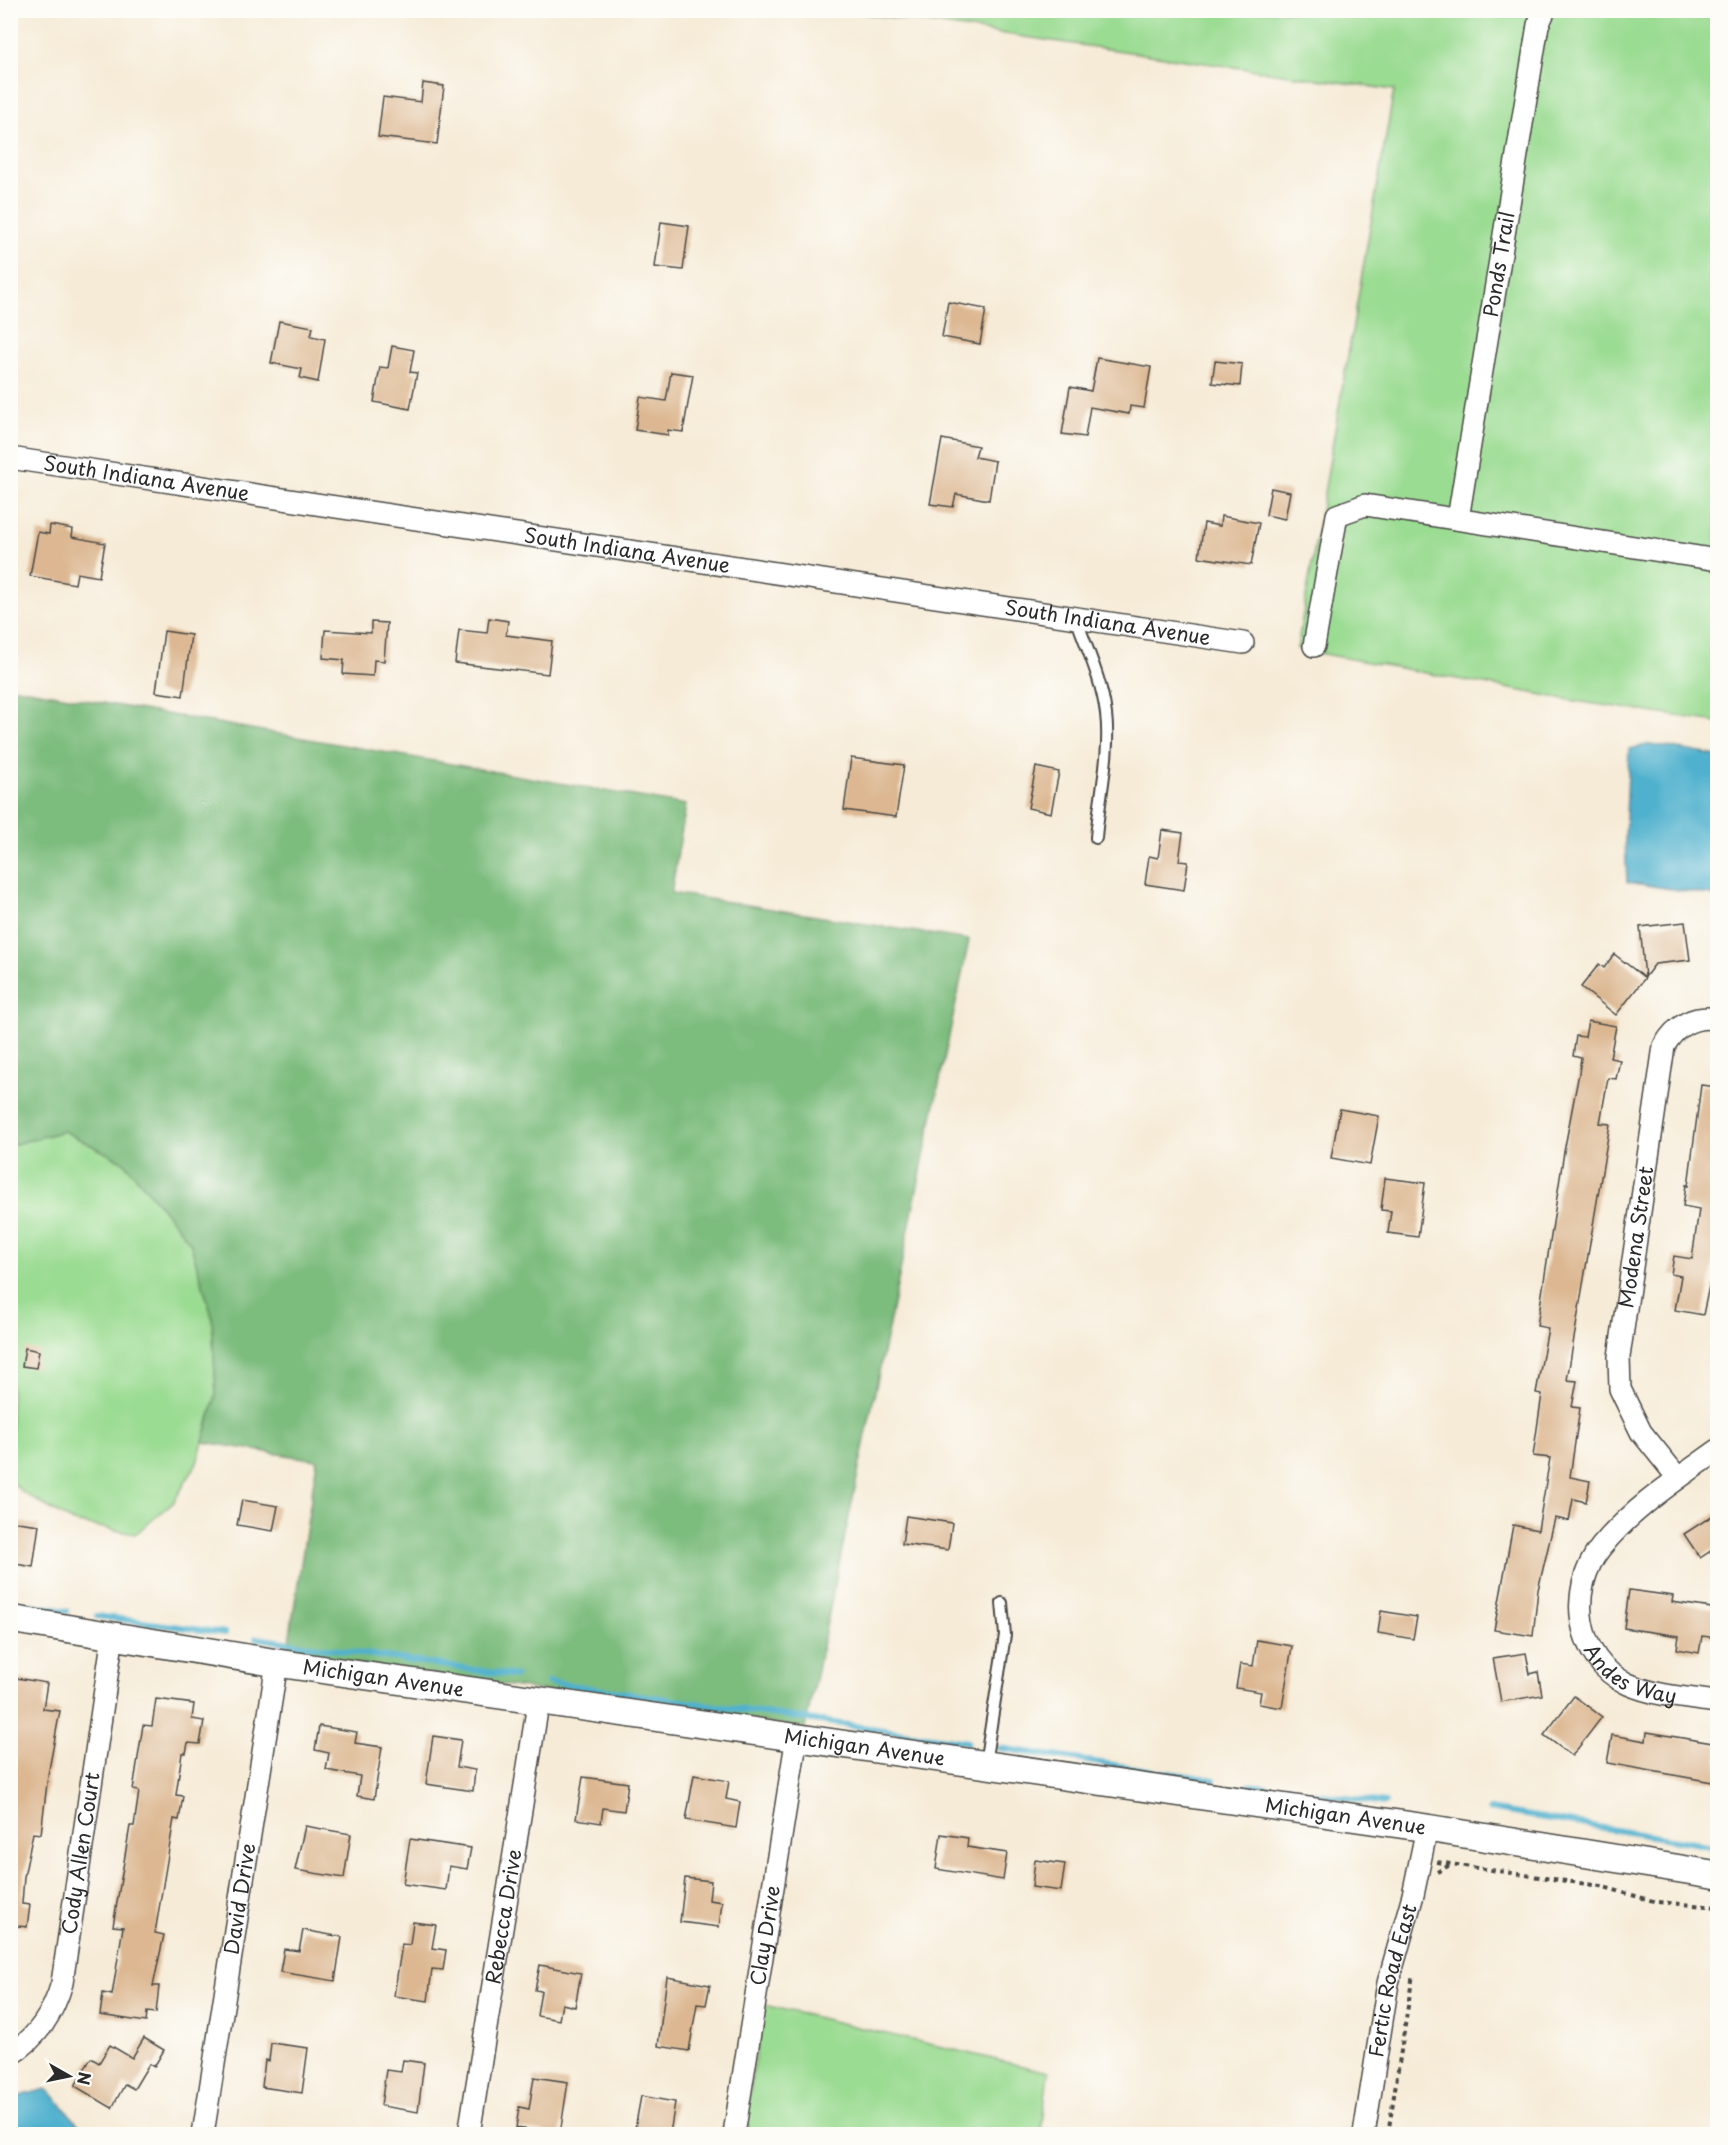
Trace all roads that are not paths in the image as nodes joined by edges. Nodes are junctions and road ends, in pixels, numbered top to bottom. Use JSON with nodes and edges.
{"nodes":[{"id":1,"x":1545,"y":10,"type":"edge"},
{"id":2,"x":10,"y":459,"type":"edge"},
{"id":3,"x":1458,"y":519,"type":"junction"},
{"id":4,"x":1718,"y":560,"type":"edge"},
{"id":5,"x":1076,"y":617,"type":"junction"},
{"id":6,"x":1243,"y":642,"type":"dead end"},
{"id":7,"x":1314,"y":646,"type":"dead end"},
{"id":8,"x":1096,"y":838,"type":"dead end"},
{"id":9,"x":1718,"y":1019,"type":"edge"},
{"id":10,"x":1718,"y":1450,"type":"edge"},
{"id":11,"x":1678,"y":1478,"type":"junction"},
{"id":12,"x":1002,"y":1603,"type":"dead end"},
{"id":13,"x":10,"y":1619,"type":"edge"},
{"id":14,"x":113,"y":1635,"type":"junction"},
{"id":15,"x":277,"y":1663,"type":"junction"},
{"id":16,"x":539,"y":1698,"type":"junction"},
{"id":17,"x":1718,"y":1702,"type":"edge"},
{"id":18,"x":797,"y":1736,"type":"junction"},
{"id":19,"x":985,"y":1764,"type":"junction"},
{"id":20,"x":1427,"y":1828,"type":"junction"},
{"id":21,"x":1718,"y":1875,"type":"edge"},
{"id":22,"x":10,"y":2055,"type":"edge"},
{"id":23,"x":202,"y":2134,"type":"edge"},
{"id":24,"x":469,"y":2134,"type":"edge"},
{"id":25,"x":734,"y":2134,"type":"edge"},
{"id":26,"x":1364,"y":2134,"type":"edge"}],
"edges":[{"from":1,"to":3,"type":"street","name":"Ponds Trail"},
{"from":2,"to":5,"type":"street","name":"South Indiana Avenue"},
{"from":3,"to":4,"type":"street"},
{"from":3,"to":7,"type":"street"},
{"from":5,"to":6,"type":"street","name":"South Indiana Avenue"},
{"from":5,"to":8,"type":"lane"},
{"from":9,"to":11,"type":"street","name":"Modena Street"},
{"from":10,"to":11,"type":"street","name":"Andes Way"},
{"from":11,"to":17,"type":"street","name":"Andes Way"},
{"from":12,"to":19,"type":"lane"},
{"from":13,"to":14,"type":"street","name":"Michigan Avenue"},
{"from":14,"to":15,"type":"street","name":"Michigan Avenue"},
{"from":14,"to":22,"type":"street","name":"Cody Allen Court"},
{"from":15,"to":16,"type":"street","name":"Michigan Avenue"},
{"from":15,"to":23,"type":"street","name":"David Drive"},
{"from":16,"to":18,"type":"street","name":"Michigan Avenue"},
{"from":16,"to":24,"type":"street","name":"Rebecca Drive"},
{"from":18,"to":19,"type":"street","name":"Michigan Avenue"},
{"from":18,"to":25,"type":"street","name":"Clay Drive"},
{"from":19,"to":20,"type":"street","name":"Michigan Avenue"},
{"from":20,"to":21,"type":"street","name":"Michigan Avenue"},
{"from":20,"to":26,"type":"street","name":"Fertic Road East"}]}
